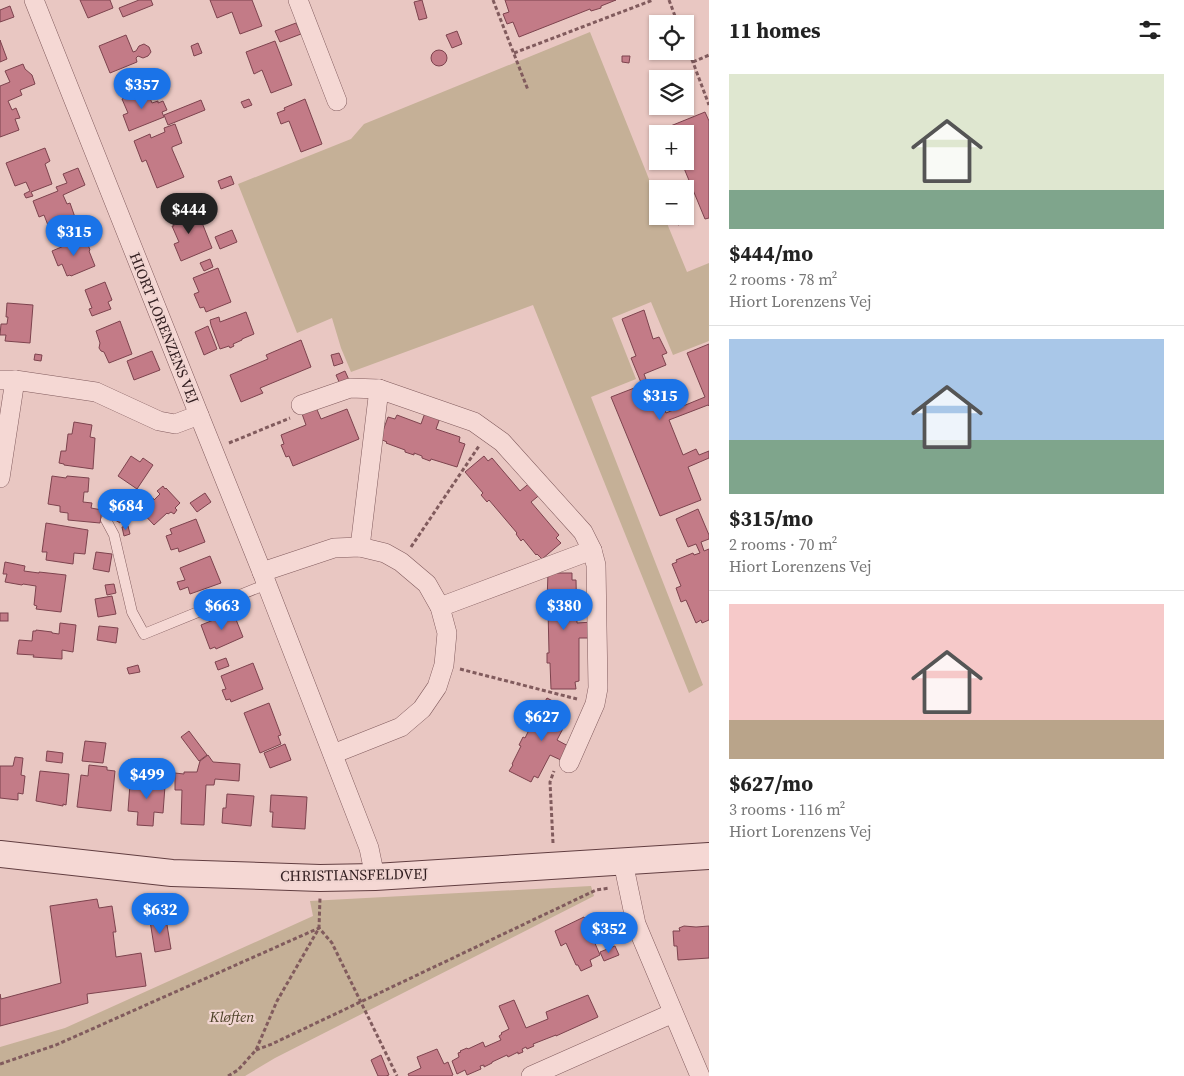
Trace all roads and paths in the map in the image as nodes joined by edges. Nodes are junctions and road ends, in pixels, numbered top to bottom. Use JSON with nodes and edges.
{"nodes":[{"id":1,"x":34,"y":0,"type":"edge"},
{"id":2,"x":298,"y":0,"type":"edge"},
{"id":3,"x":493,"y":0,"type":"edge"},
{"id":4,"x":652,"y":0,"type":"edge"},
{"id":5,"x":669,"y":0,"type":"edge"},
{"id":6,"x":675,"y":15,"type":"edge"},
{"id":7,"x":514,"y":53,"type":"junction"},
{"id":8,"x":709,"y":55,"type":"edge"},
{"id":9,"x":693,"y":62,"type":"joint"},
{"id":10,"x":528,"y":90,"type":"dead end"},
{"id":11,"x":337,"y":101,"type":"dead end"},
{"id":12,"x":709,"y":105,"type":"edge"},
{"id":13,"x":8,"y":380,"type":"edge"},
{"id":14,"x":379,"y":389,"type":"junction"},
{"id":15,"x":302,"y":405,"type":"joint"},
{"id":16,"x":199,"y":415,"type":"junction"},
{"id":17,"x":489,"y":431,"type":"junction"},
{"id":18,"x":213,"y":450,"type":"junction"},
{"id":19,"x":0,"y":478,"type":"edge"},
{"id":20,"x":106,"y":520,"type":"dead end"},
{"id":21,"x":360,"y":547,"type":"junction"},
{"id":22,"x":592,"y":550,"type":"junction"},
{"id":23,"x":401,"y":562,"type":"junction"},
{"id":24,"x":265,"y":578,"type":"junction"},
{"id":25,"x":440,"y":607,"type":"junction"},
{"id":26,"x":444,"y":665,"type":"junction"},
{"id":27,"x":595,"y":704,"type":"junction"},
{"id":28,"x":332,"y":754,"type":"junction"},
{"id":29,"x":569,"y":763,"type":"joint"},
{"id":30,"x":553,"y":843,"type":"dead end"},
{"id":31,"x":0,"y":854,"type":"edge"},
{"id":32,"x":709,"y":856,"type":"edge"},
{"id":33,"x":626,"y":874,"type":"junction"},
{"id":34,"x":375,"y":877,"type":"junction"},
{"id":35,"x":320,"y":878,"type":"junction"},
{"id":36,"x":319,"y":928,"type":"junction"},
{"id":37,"x":361,"y":1002,"type":"junction"},
{"id":38,"x":673,"y":1012,"type":"junction"},
{"id":39,"x":256,"y":1050,"type":"junction"},
{"id":40,"x":0,"y":1064,"type":"edge"},
{"id":41,"x":228,"y":1076,"type":"edge"},
{"id":42,"x":397,"y":1076,"type":"edge"},
{"id":43,"x":532,"y":1076,"type":"edge"},
{"id":44,"x":700,"y":1076,"type":"edge"}],
"edges":[{"from":1,"to":16,"type":"street","name":"HIORT LORENZENS VEJ"},
{"from":2,"to":11,"type":"street"},
{"from":3,"to":7,"type":"path"},
{"from":4,"to":7,"type":"path"},
{"from":5,"to":6,"type":"path"},
{"from":7,"to":10,"type":"path"},
{"from":8,"to":9,"type":"path"},
{"from":9,"to":12,"type":"path"},
{"from":13,"to":16,"type":"street"},
{"from":13,"to":19,"type":"street"},
{"from":14,"to":15,"type":"street"},
{"from":14,"to":17,"type":"street"},
{"from":14,"to":21,"type":"street"},
{"from":15,"to":18,"type":"path"},
{"from":16,"to":18,"type":"street","name":"HIORT LORENZENS VEJ"},
{"from":17,"to":22,"type":"street"},
{"from":17,"to":23,"type":"path"},
{"from":18,"to":24,"type":"street","name":"HIORT LORENZENS VEJ"},
{"from":20,"to":24,"type":"lane"},
{"from":21,"to":23,"type":"street"},
{"from":21,"to":24,"type":"street"},
{"from":22,"to":25,"type":"street"},
{"from":22,"to":27,"type":"street"},
{"from":23,"to":25,"type":"street"},
{"from":24,"to":28,"type":"street","name":"HIORT LORENZENS VEJ"},
{"from":25,"to":26,"type":"street"},
{"from":26,"to":27,"type":"path"},
{"from":26,"to":28,"type":"street"},
{"from":27,"to":29,"type":"street"},
{"from":28,"to":34,"type":"street","name":"HIORT LORENZENS VEJ"},
{"from":29,"to":30,"type":"path"},
{"from":31,"to":35,"type":"street","name":"CHRISTIANSFELDVEJ"},
{"from":32,"to":33,"type":"street","name":"CHRISTIANSFELDVEJ"},
{"from":33,"to":34,"type":"street","name":"CHRISTIANSFELDVEJ"},
{"from":33,"to":37,"type":"path"},
{"from":33,"to":38,"type":"street"},
{"from":34,"to":35,"type":"street","name":"CHRISTIANSFELDVEJ"},
{"from":35,"to":36,"type":"path"},
{"from":36,"to":37,"type":"path"},
{"from":36,"to":39,"type":"path"},
{"from":36,"to":40,"type":"path"},
{"from":37,"to":39,"type":"path"},
{"from":37,"to":42,"type":"path"},
{"from":38,"to":43,"type":"street"},
{"from":38,"to":44,"type":"street"},
{"from":39,"to":41,"type":"path"}]}
